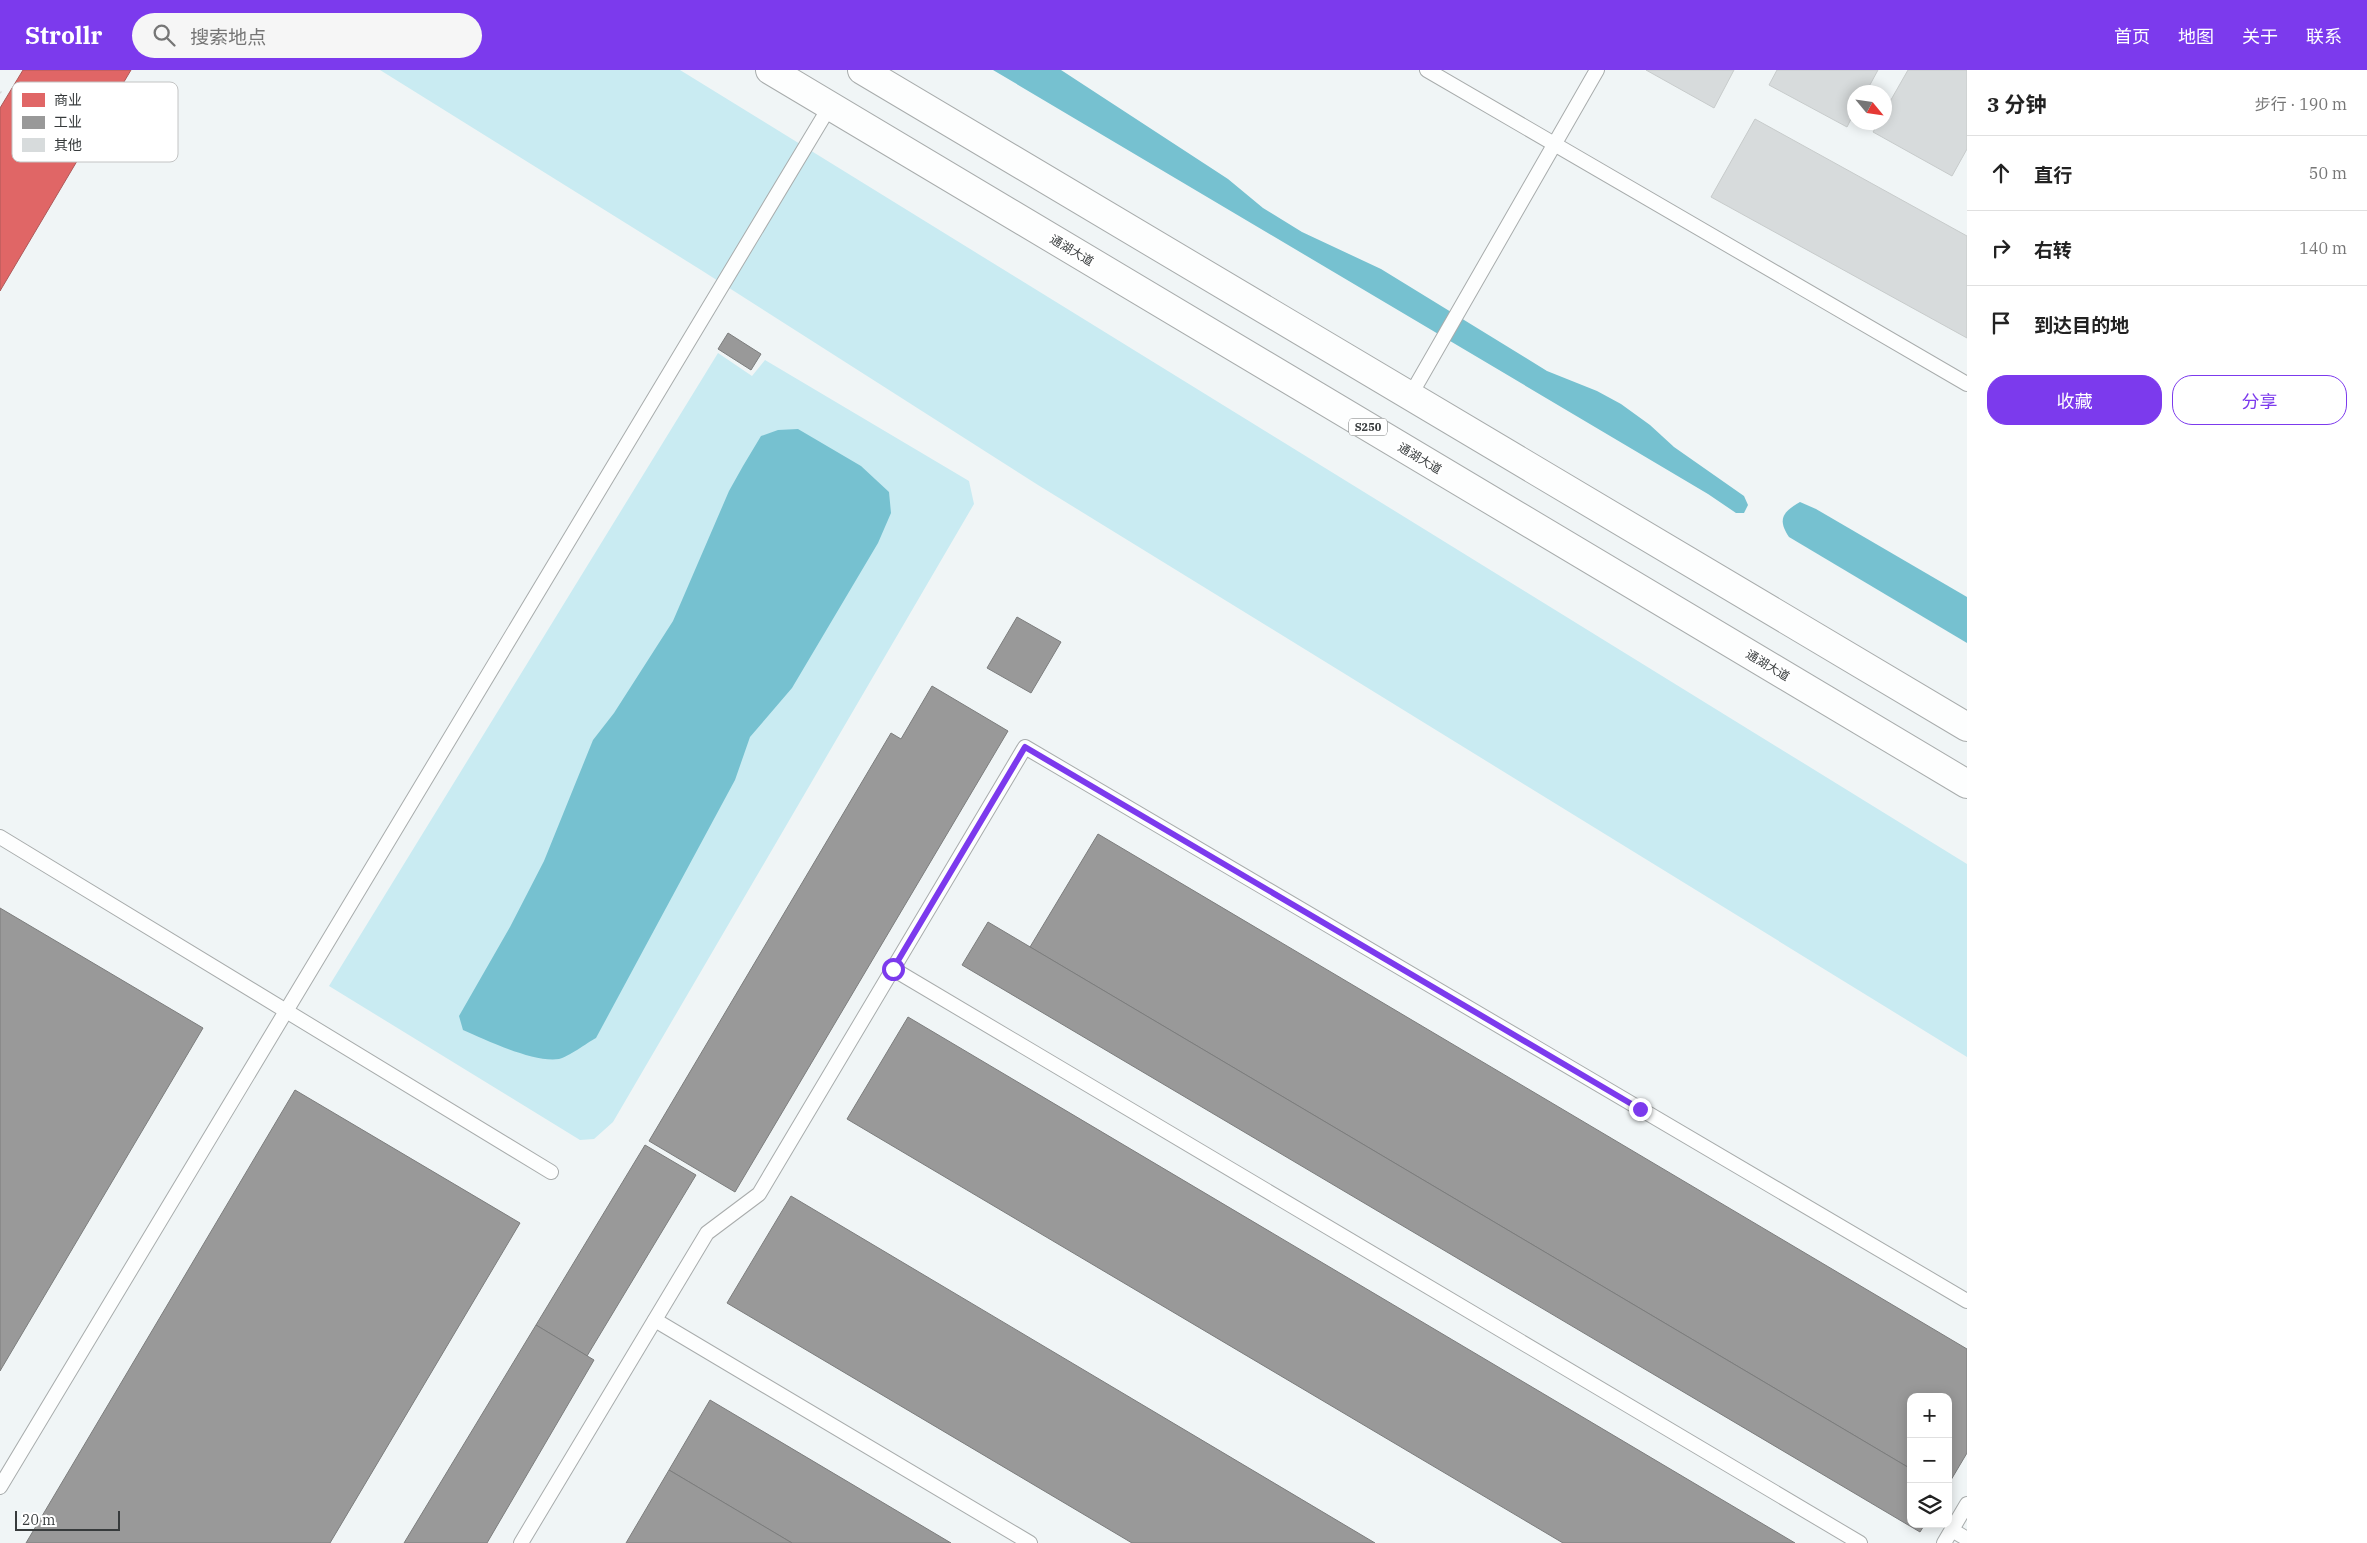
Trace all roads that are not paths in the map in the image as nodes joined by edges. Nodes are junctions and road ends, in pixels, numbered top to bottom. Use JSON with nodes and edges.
{"nodes":[{"id":1,"x":770,"y":70,"type":"edge"},
{"id":2,"x":862,"y":70,"type":"edge"},
{"id":3,"x":1427,"y":70,"type":"edge"},
{"id":4,"x":1597,"y":70,"type":"edge"},
{"id":5,"x":830,"y":106,"type":"junction"},
{"id":6,"x":1554,"y":144,"type":"junction"},
{"id":7,"x":1967,"y":384,"type":"edge"},
{"id":8,"x":1410,"y":396,"type":"junction"},
{"id":9,"x":1967,"y":727,"type":"edge"},
{"id":10,"x":1967,"y":784,"type":"edge"},
{"id":11,"x":0,"y":837,"type":"edge"},
{"id":12,"x":893,"y":969,"type":"junction"},
{"id":13,"x":286,"y":1011,"type":"junction"},
{"id":14,"x":551,"y":1172,"type":"dead end"},
{"id":15,"x":1967,"y":1301,"type":"edge"},
{"id":16,"x":654,"y":1320,"type":"junction"},
{"id":17,"x":0,"y":1487,"type":"edge"},
{"id":18,"x":1967,"y":1504,"type":"edge"},
{"id":19,"x":1952,"y":1530,"type":"junction"},
{"id":20,"x":1967,"y":1539,"type":"edge"},
{"id":21,"x":522,"y":1543,"type":"edge"},
{"id":22,"x":1030,"y":1543,"type":"edge"},
{"id":23,"x":1860,"y":1543,"type":"edge"},
{"id":24,"x":1944,"y":1543,"type":"edge"}],
"edges":[{"from":1,"to":5,"type":"main road","name":"通湖大道","number":"S250"},
{"from":2,"to":8,"type":"main road"},
{"from":3,"to":6,"type":"lane"},
{"from":4,"to":6,"type":"lane"},
{"from":5,"to":10,"type":"main road","name":"通湖大道","number":"S250"},
{"from":5,"to":13,"type":"lane"},
{"from":6,"to":7,"type":"lane"},
{"from":6,"to":8,"type":"lane"},
{"from":8,"to":9,"type":"main road"},
{"from":11,"to":13,"type":"lane"},
{"from":12,"to":15,"type":"lane"},
{"from":12,"to":16,"type":"lane"},
{"from":12,"to":23,"type":"lane"},
{"from":13,"to":14,"type":"lane"},
{"from":13,"to":17,"type":"lane"},
{"from":16,"to":21,"type":"lane"},
{"from":16,"to":22,"type":"lane"},
{"from":18,"to":19,"type":"lane"},
{"from":19,"to":20,"type":"lane"},
{"from":19,"to":24,"type":"lane"}]}
